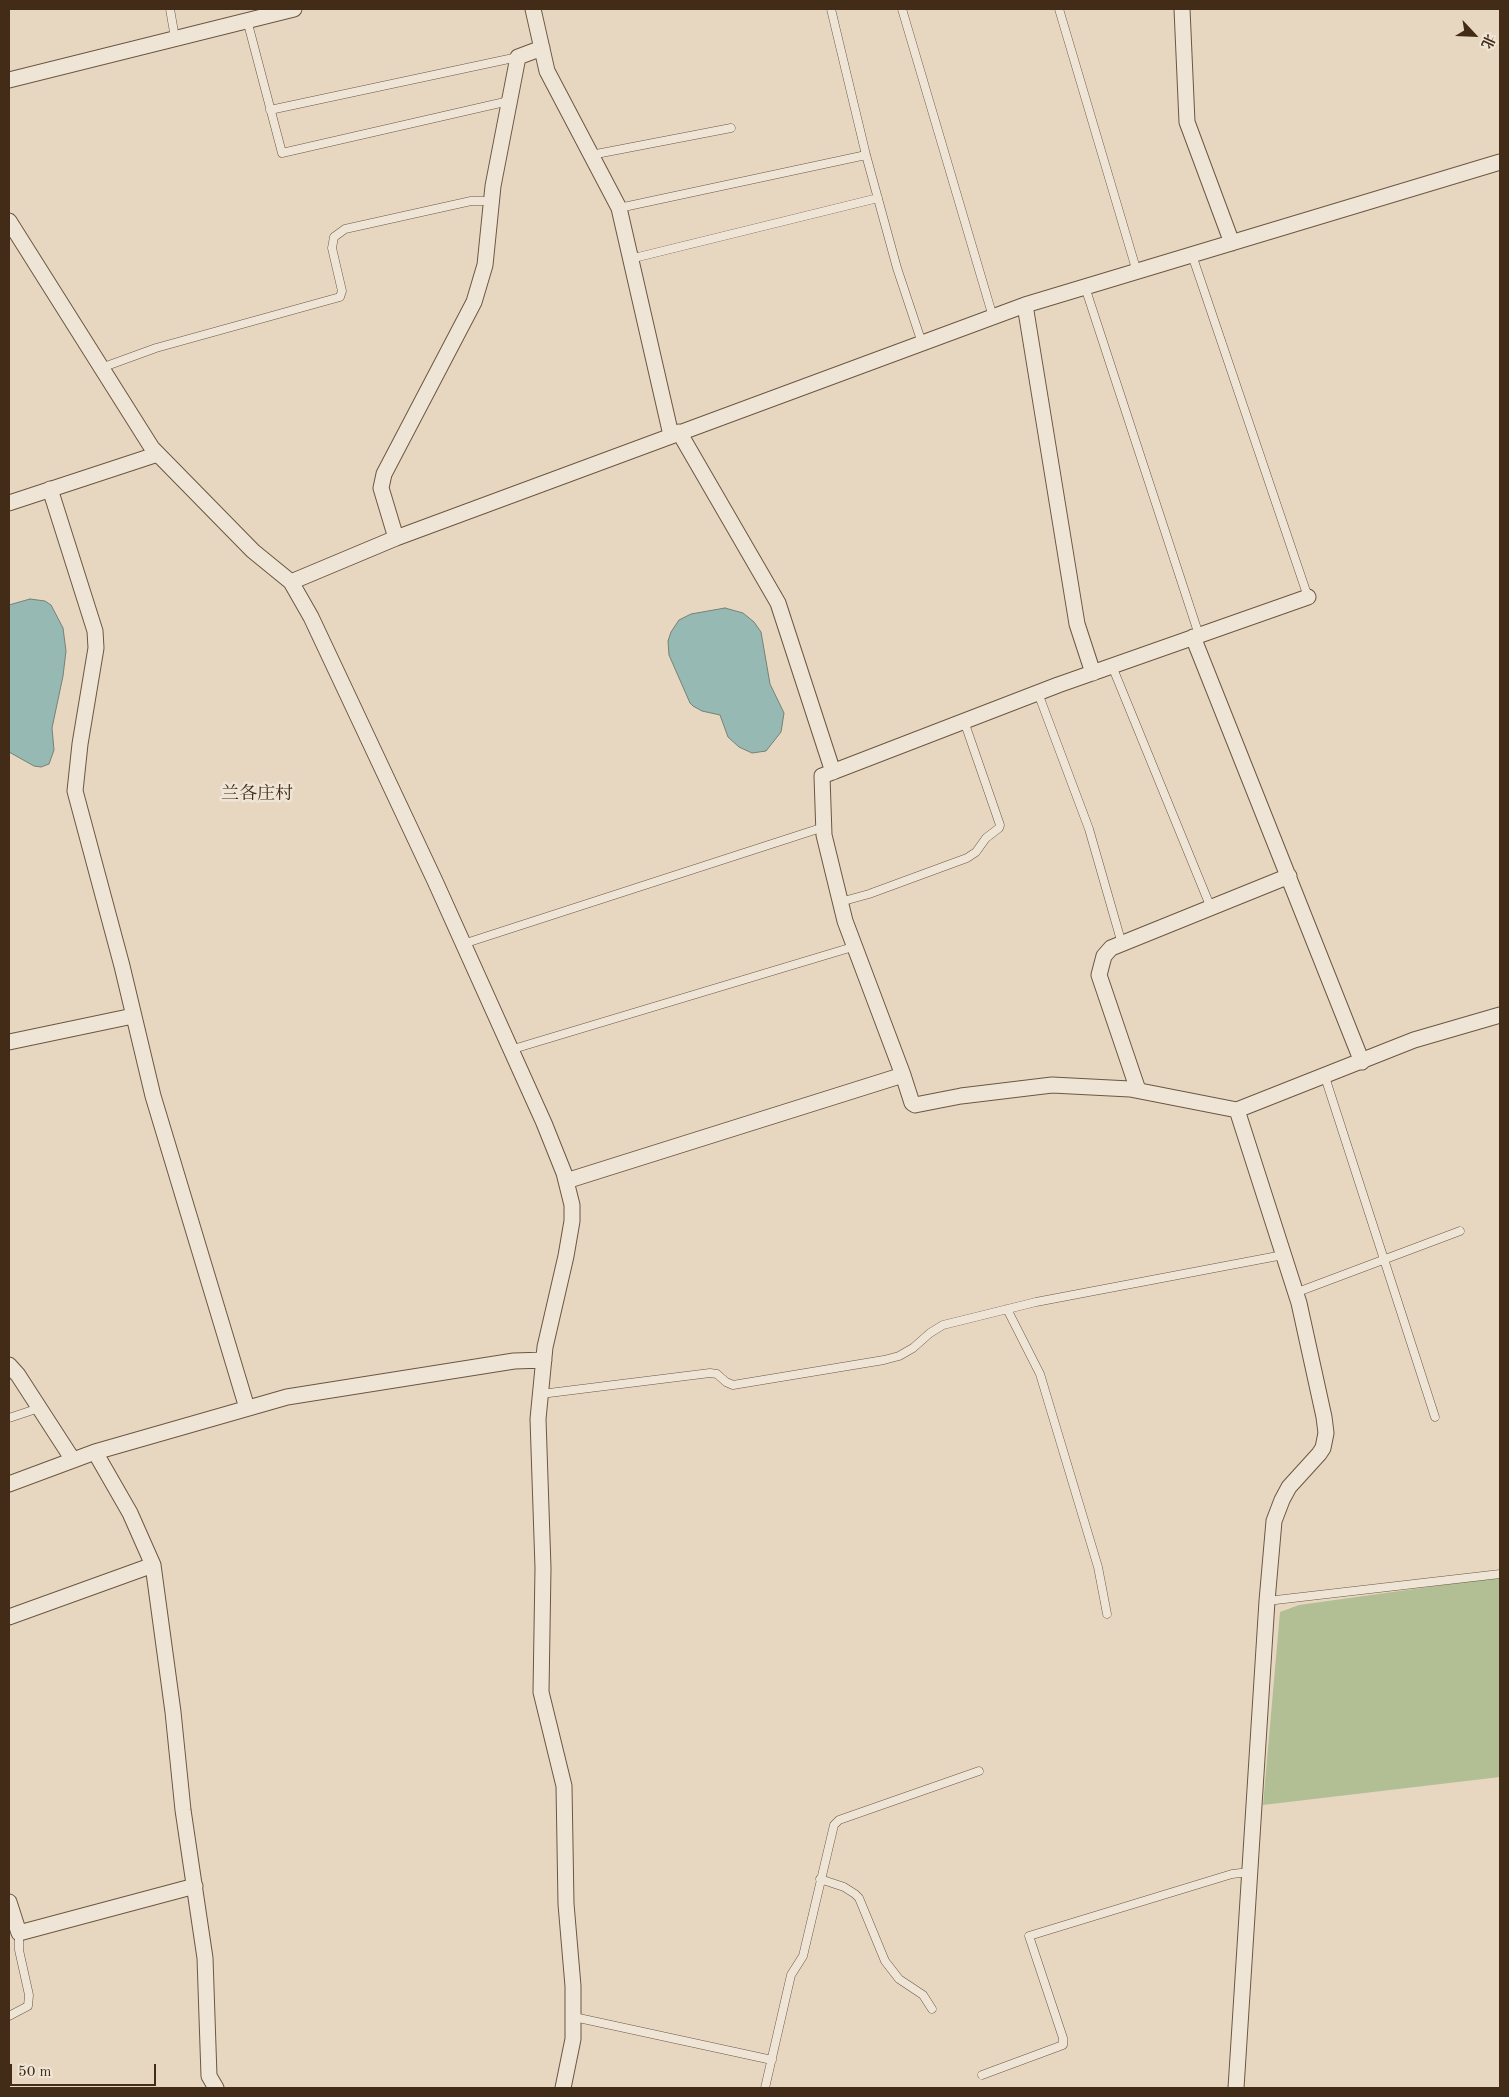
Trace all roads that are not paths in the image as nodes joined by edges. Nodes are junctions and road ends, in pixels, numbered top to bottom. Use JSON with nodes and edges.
{"nodes":[{"id":1,"x":170,"y":9,"type":"edge"},
{"id":2,"x":294,"y":9,"type":"edge"},
{"id":3,"x":533,"y":9,"type":"edge"},
{"id":4,"x":831,"y":9,"type":"edge"},
{"id":5,"x":902,"y":9,"type":"edge"},
{"id":6,"x":1059,"y":9,"type":"edge"},
{"id":7,"x":1182,"y":9,"type":"edge"},
{"id":8,"x":250,"y":16,"type":"edge"},
{"id":9,"x":175,"y":38,"type":"junction"},
{"id":10,"x":542,"y":48,"type":"junction"},
{"id":11,"x":518,"y":57,"type":"junction"},
{"id":12,"x":9,"y":80,"type":"edge"},
{"id":13,"x":509,"y":101,"type":"junction"},
{"id":14,"x":270,"y":110,"type":"junction"},
{"id":15,"x":731,"y":128,"type":"dead end"},
{"id":16,"x":591,"y":155,"type":"junction"},
{"id":17,"x":866,"y":155,"type":"junction"},
{"id":18,"x":1500,"y":162,"type":"edge"},
{"id":19,"x":878,"y":198,"type":"junction"},
{"id":20,"x":492,"y":201,"type":"junction"},
{"id":21,"x":619,"y":208,"type":"junction"},
{"id":22,"x":9,"y":221,"type":"edge"},
{"id":23,"x":1232,"y":243,"type":"junction"},
{"id":24,"x":1192,"y":255,"type":"junction"},
{"id":25,"x":630,"y":259,"type":"junction"},
{"id":26,"x":1137,"y":272,"type":"junction"},
{"id":27,"x":1085,"y":287,"type":"junction"},
{"id":28,"x":1025,"y":305,"type":"junction"},
{"id":29,"x":993,"y":317,"type":"junction"},
{"id":30,"x":922,"y":343,"type":"junction"},
{"id":31,"x":101,"y":368,"type":"junction"},
{"id":32,"x":675,"y":434,"type":"junction"},
{"id":33,"x":158,"y":454,"type":"junction"},
{"id":34,"x":50,"y":489,"type":"junction"},
{"id":35,"x":9,"y":503,"type":"edge"},
{"id":36,"x":396,"y":538,"type":"junction"},
{"id":37,"x":290,"y":582,"type":"junction"},
{"id":38,"x":1308,"y":597,"type":"joint"},
{"id":39,"x":1196,"y":636,"type":"junction"},
{"id":40,"x":1112,"y":666,"type":"junction"},
{"id":41,"x":1094,"y":673,"type":"junction"},
{"id":42,"x":1038,"y":693,"type":"junction"},
{"id":43,"x":964,"y":721,"type":"junction"},
{"id":44,"x":833,"y":772,"type":"junction"},
{"id":45,"x":824,"y":827,"type":"junction"},
{"id":46,"x":1289,"y":876,"type":"junction"},
{"id":47,"x":840,"y":902,"type":"junction"},
{"id":48,"x":1210,"y":908,"type":"junction"},
{"id":49,"x":463,"y":944,"type":"junction"},
{"id":50,"x":1122,"y":944,"type":"junction"},
{"id":51,"x":856,"y":946,"type":"junction"},
{"id":52,"x":1500,"y":1015,"type":"edge"},
{"id":53,"x":133,"y":1016,"type":"junction"},
{"id":54,"x":9,"y":1042,"type":"edge"},
{"id":55,"x":510,"y":1050,"type":"junction"},
{"id":56,"x":1362,"y":1062,"type":"junction"},
{"id":57,"x":903,"y":1075,"type":"junction"},
{"id":58,"x":1325,"y":1077,"type":"junction"},
{"id":59,"x":1138,"y":1090,"type":"junction"},
{"id":60,"x":1237,"y":1110,"type":"junction"},
{"id":61,"x":566,"y":1181,"type":"junction"},
{"id":62,"x":1460,"y":1230,"type":"dead end"},
{"id":63,"x":1283,"y":1255,"type":"junction"},
{"id":64,"x":1384,"y":1259,"type":"junction"},
{"id":65,"x":1295,"y":1293,"type":"junction"},
{"id":66,"x":1007,"y":1309,"type":"junction"},
{"id":67,"x":544,"y":1360,"type":"junction"},
{"id":68,"x":9,"y":1365,"type":"edge"},
{"id":69,"x":540,"y":1394,"type":"junction"},
{"id":70,"x":38,"y":1408,"type":"junction"},
{"id":71,"x":247,"y":1408,"type":"junction"},
{"id":72,"x":1435,"y":1417,"type":"dead end"},
{"id":73,"x":9,"y":1418,"type":"edge"},
{"id":74,"x":95,"y":1452,"type":"junction"},
{"id":75,"x":72,"y":1460,"type":"junction"},
{"id":76,"x":9,"y":1484,"type":"edge"},
{"id":77,"x":153,"y":1565,"type":"junction"},
{"id":78,"x":1500,"y":1574,"type":"edge"},
{"id":79,"x":1267,"y":1600,"type":"junction"},
{"id":80,"x":1107,"y":1614,"type":"dead end"},
{"id":81,"x":9,"y":1617,"type":"edge"},
{"id":82,"x":979,"y":1771,"type":"dead end"},
{"id":83,"x":1250,"y":1872,"type":"junction"},
{"id":84,"x":820,"y":1880,"type":"junction"},
{"id":85,"x":194,"y":1886,"type":"junction"},
{"id":86,"x":9,"y":1902,"type":"edge"},
{"id":87,"x":19,"y":1934,"type":"junction"},
{"id":88,"x":932,"y":2010,"type":"dead end"},
{"id":89,"x":9,"y":2016,"type":"edge"},
{"id":90,"x":574,"y":2017,"type":"junction"},
{"id":91,"x":772,"y":2060,"type":"junction"},
{"id":92,"x":982,"y":2075,"type":"dead end"},
{"id":93,"x":216,"y":2088,"type":"edge"},
{"id":94,"x":563,"y":2088,"type":"edge"},
{"id":95,"x":765,"y":2088,"type":"edge"},
{"id":96,"x":1236,"y":2088,"type":"edge"}],
"edges":[{"from":1,"to":9,"type":"lane"},
{"from":2,"to":8,"type":"street"},
{"from":3,"to":10,"type":"street"},
{"from":4,"to":17,"type":"lane"},
{"from":5,"to":29,"type":"lane"},
{"from":6,"to":26,"type":"lane"},
{"from":7,"to":23,"type":"street"},
{"from":8,"to":9,"type":"street"},
{"from":8,"to":14,"type":"lane"},
{"from":9,"to":12,"type":"street"},
{"from":10,"to":11,"type":"street"},
{"from":10,"to":16,"type":"street"},
{"from":11,"to":13,"type":"street"},
{"from":11,"to":14,"type":"lane"},
{"from":13,"to":14,"type":"lane"},
{"from":13,"to":20,"type":"street"},
{"from":15,"to":16,"type":"lane"},
{"from":16,"to":21,"type":"street"},
{"from":17,"to":19,"type":"lane"},
{"from":17,"to":21,"type":"lane"},
{"from":18,"to":23,"type":"street"},
{"from":19,"to":25,"type":"lane"},
{"from":19,"to":30,"type":"lane"},
{"from":20,"to":31,"type":"lane"},
{"from":20,"to":36,"type":"street"},
{"from":21,"to":25,"type":"street"},
{"from":22,"to":31,"type":"street"},
{"from":23,"to":24,"type":"street"},
{"from":24,"to":26,"type":"street"},
{"from":24,"to":38,"type":"lane"},
{"from":25,"to":32,"type":"street"},
{"from":26,"to":27,"type":"street"},
{"from":27,"to":28,"type":"street"},
{"from":27,"to":39,"type":"lane"},
{"from":28,"to":29,"type":"street"},
{"from":28,"to":41,"type":"street"},
{"from":29,"to":30,"type":"street"},
{"from":30,"to":32,"type":"street"},
{"from":31,"to":33,"type":"street"},
{"from":32,"to":36,"type":"street"},
{"from":32,"to":44,"type":"street"},
{"from":33,"to":34,"type":"street"},
{"from":33,"to":37,"type":"street"},
{"from":34,"to":35,"type":"street"},
{"from":34,"to":53,"type":"street"},
{"from":36,"to":37,"type":"street"},
{"from":37,"to":49,"type":"street"},
{"from":38,"to":39,"type":"street"},
{"from":39,"to":40,"type":"street"},
{"from":39,"to":46,"type":"street"},
{"from":40,"to":41,"type":"street"},
{"from":40,"to":48,"type":"lane"},
{"from":41,"to":42,"type":"street"},
{"from":42,"to":43,"type":"street"},
{"from":42,"to":50,"type":"lane"},
{"from":43,"to":44,"type":"street"},
{"from":43,"to":47,"type":"lane"},
{"from":44,"to":45,"type":"street"},
{"from":45,"to":47,"type":"street"},
{"from":45,"to":49,"type":"lane"},
{"from":46,"to":48,"type":"street"},
{"from":46,"to":56,"type":"street"},
{"from":47,"to":51,"type":"street"},
{"from":48,"to":50,"type":"street"},
{"from":49,"to":55,"type":"street"},
{"from":50,"to":59,"type":"street"},
{"from":51,"to":55,"type":"lane"},
{"from":51,"to":57,"type":"street"},
{"from":52,"to":56,"type":"street"},
{"from":53,"to":54,"type":"street"},
{"from":53,"to":71,"type":"street"},
{"from":55,"to":61,"type":"street"},
{"from":56,"to":58,"type":"street"},
{"from":57,"to":59,"type":"street"},
{"from":57,"to":61,"type":"street"},
{"from":58,"to":60,"type":"street"},
{"from":58,"to":64,"type":"lane"},
{"from":59,"to":60,"type":"street"},
{"from":60,"to":63,"type":"street"},
{"from":61,"to":67,"type":"street"},
{"from":62,"to":64,"type":"lane"},
{"from":63,"to":65,"type":"street"},
{"from":63,"to":66,"type":"lane"},
{"from":64,"to":65,"type":"lane"},
{"from":64,"to":72,"type":"lane"},
{"from":65,"to":79,"type":"street"},
{"from":66,"to":69,"type":"lane"},
{"from":66,"to":80,"type":"lane"},
{"from":67,"to":69,"type":"street"},
{"from":67,"to":71,"type":"street"},
{"from":68,"to":70,"type":"street"},
{"from":69,"to":90,"type":"street"},
{"from":70,"to":73,"type":"lane"},
{"from":70,"to":75,"type":"street"},
{"from":71,"to":74,"type":"street"},
{"from":74,"to":75,"type":"street"},
{"from":74,"to":77,"type":"street"},
{"from":75,"to":76,"type":"street"},
{"from":77,"to":81,"type":"street"},
{"from":77,"to":85,"type":"street"},
{"from":78,"to":79,"type":"lane"},
{"from":79,"to":83,"type":"street"},
{"from":82,"to":84,"type":"lane"},
{"from":83,"to":92,"type":"lane"},
{"from":83,"to":96,"type":"street"},
{"from":84,"to":88,"type":"lane"},
{"from":84,"to":91,"type":"lane"},
{"from":85,"to":87,"type":"street"},
{"from":85,"to":93,"type":"street"},
{"from":86,"to":87,"type":"street"},
{"from":87,"to":89,"type":"lane"},
{"from":90,"to":91,"type":"lane"},
{"from":90,"to":94,"type":"street"},
{"from":91,"to":95,"type":"lane"}]}
